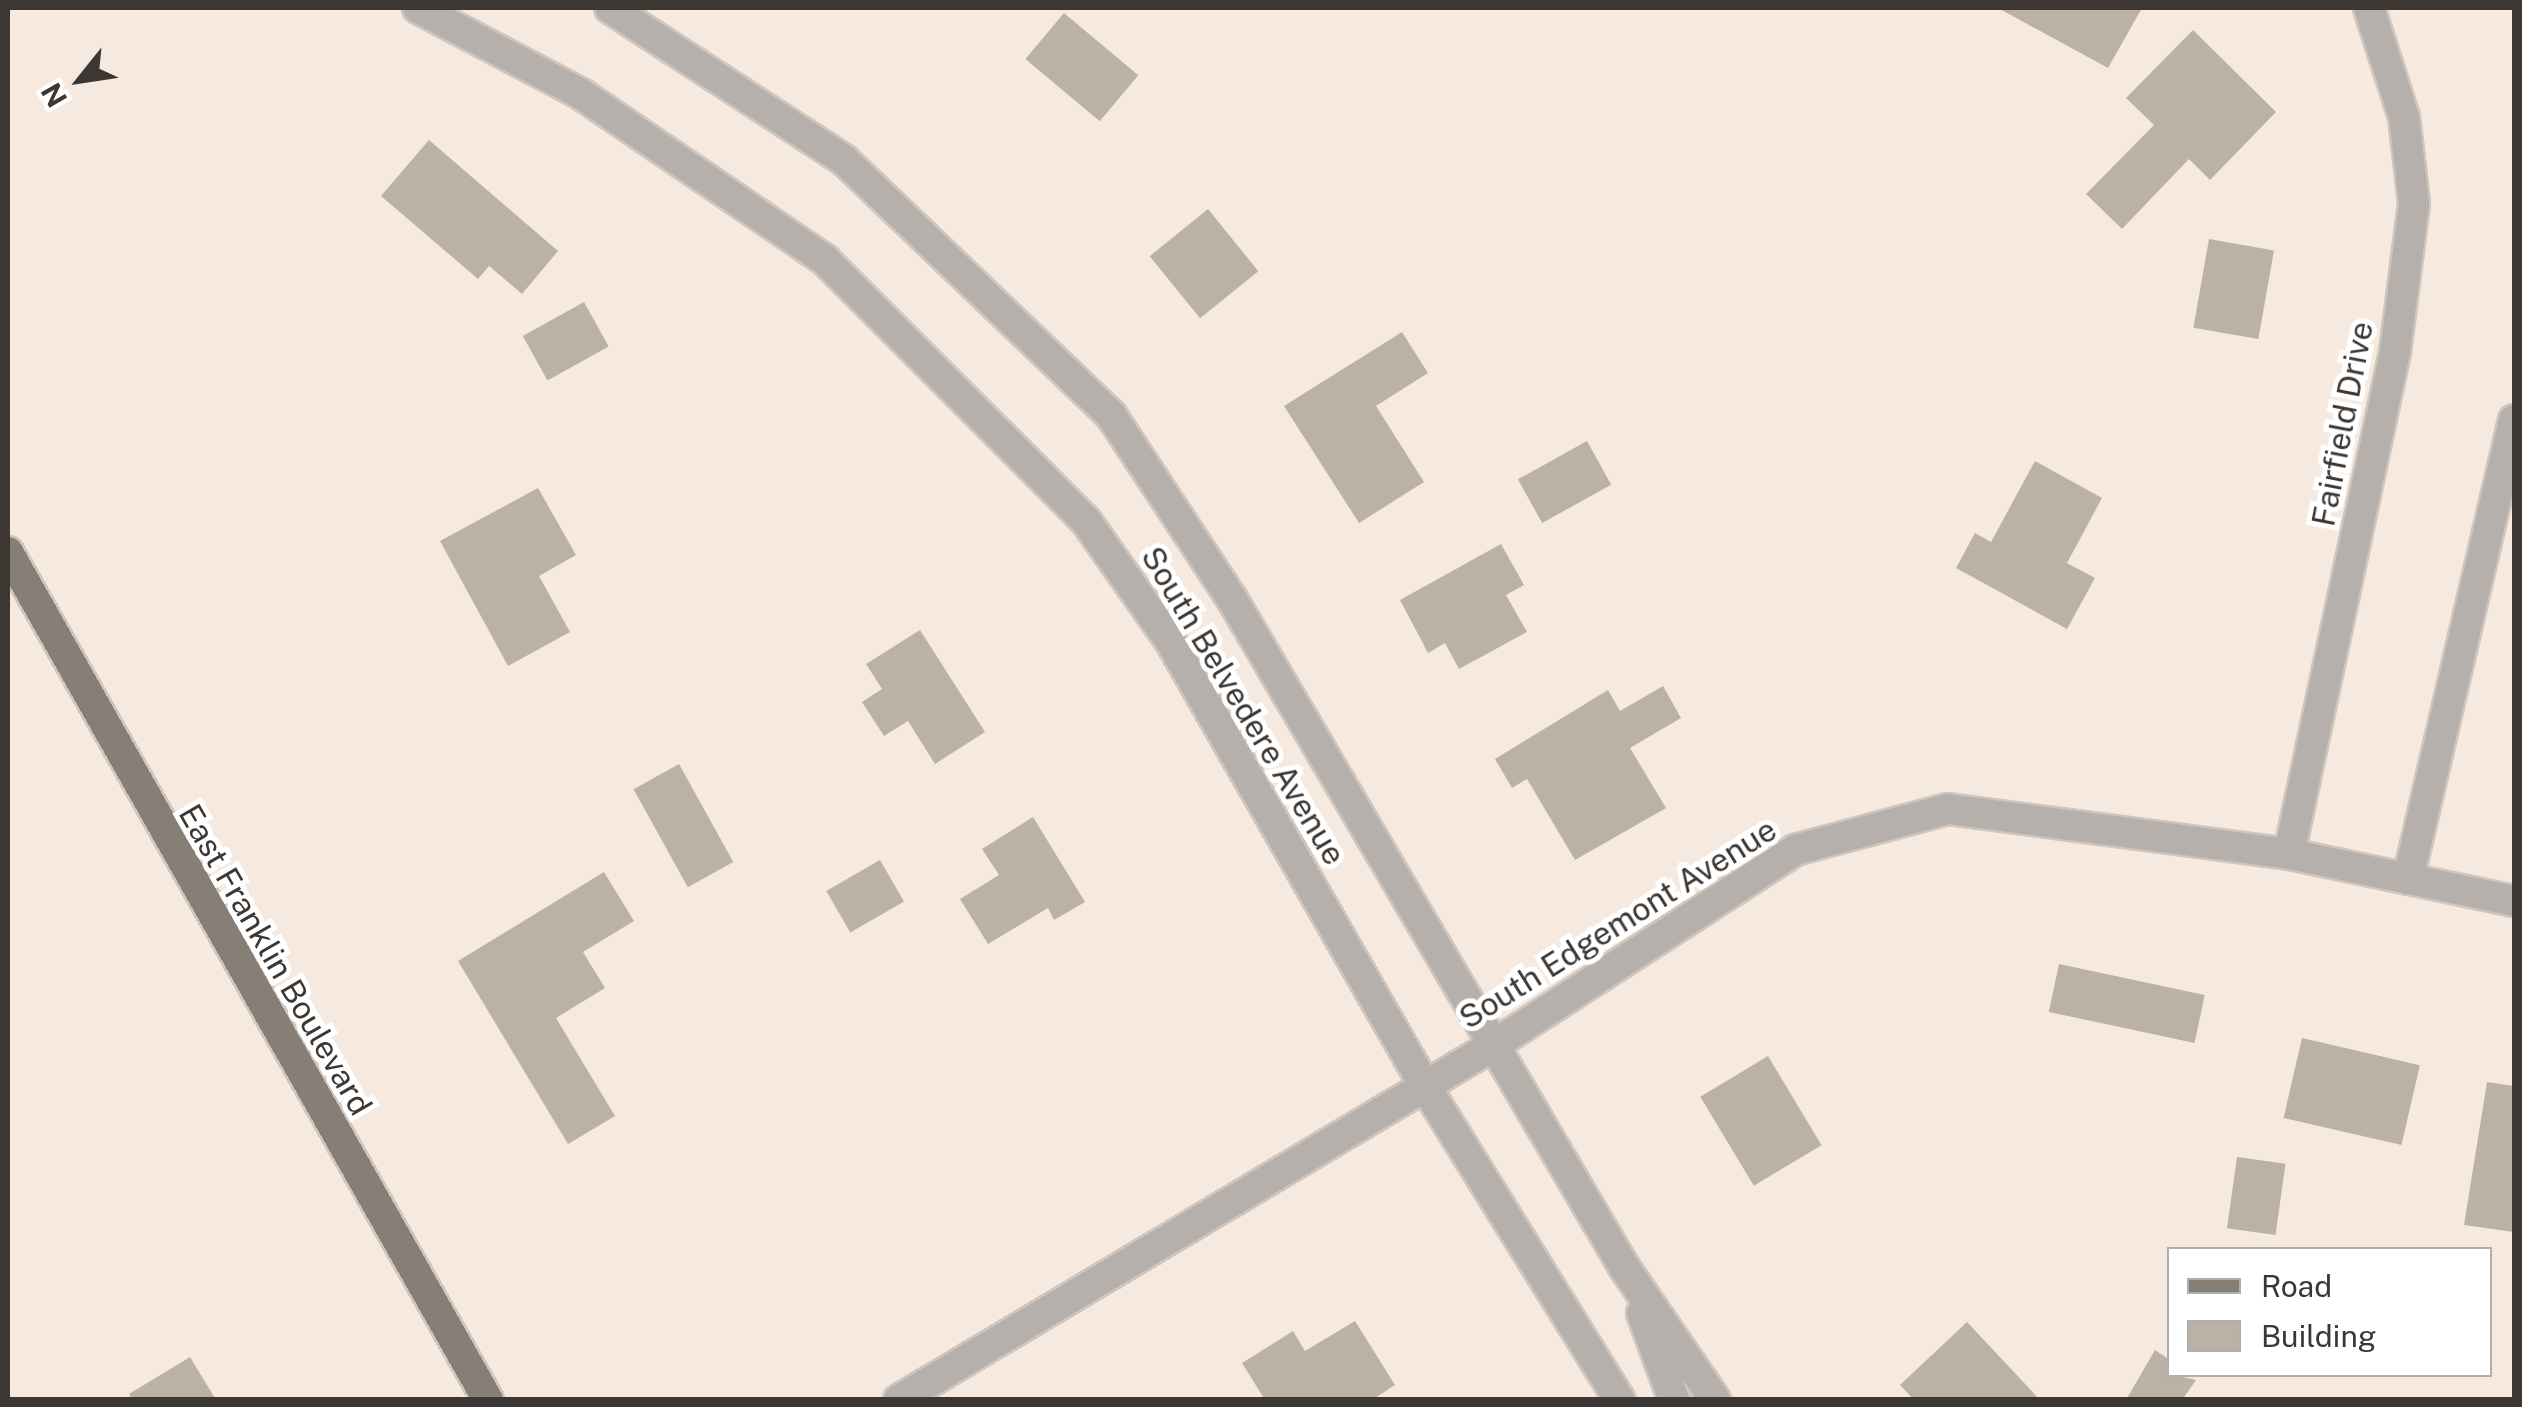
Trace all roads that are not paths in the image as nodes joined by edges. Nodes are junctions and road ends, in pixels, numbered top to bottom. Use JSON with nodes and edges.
{"nodes":[{"id":1,"x":418,"y":8,"type":"edge"},
{"id":2,"x":610,"y":8,"type":"edge"},
{"id":3,"x":2369,"y":8,"type":"edge"},
{"id":4,"x":2514,"y":420,"type":"edge"},
{"id":5,"x":8,"y":552,"type":"edge"},
{"id":6,"x":2289,"y":854,"type":"junction"},
{"id":7,"x":2408,"y":879,"type":"junction"},
{"id":8,"x":2514,"y":900,"type":"edge"},
{"id":9,"x":1494,"y":1044,"type":"junction"},
{"id":10,"x":1425,"y":1086,"type":"junction"},
{"id":11,"x":1624,"y":1267,"type":"junction"},
{"id":12,"x":488,"y":1400,"type":"edge"},
{"id":13,"x":899,"y":1400,"type":"edge"},
{"id":14,"x":1620,"y":1400,"type":"edge"},
{"id":15,"x":1674,"y":1400,"type":"edge"},
{"id":16,"x":1715,"y":1400,"type":"edge"}],
"edges":[{"from":1,"to":10,"type":"street","name":"South Belvedere Avenue"},
{"from":2,"to":9,"type":"street","name":"South Belvedere Avenue"},
{"from":3,"to":6,"type":"street","name":"Fairfield Drive"},
{"from":4,"to":7,"type":"street"},
{"from":5,"to":12,"type":"main road","name":"East Franklin Boulevard"},
{"from":6,"to":7,"type":"street","name":"South Edgemont Avenue"},
{"from":6,"to":9,"type":"street","name":"South Edgemont Avenue"},
{"from":7,"to":8,"type":"street","name":"South Edgemont Avenue"},
{"from":9,"to":10,"type":"street","name":"South Edgemont Avenue"},
{"from":9,"to":11,"type":"street","name":"South Belvedere Avenue"},
{"from":10,"to":13,"type":"street","name":"South Edgemont Avenue"},
{"from":10,"to":14,"type":"street","name":"South Belvedere Avenue"},
{"from":11,"to":15,"type":"street"},
{"from":11,"to":16,"type":"street","name":"South Belvedere Avenue"}]}
